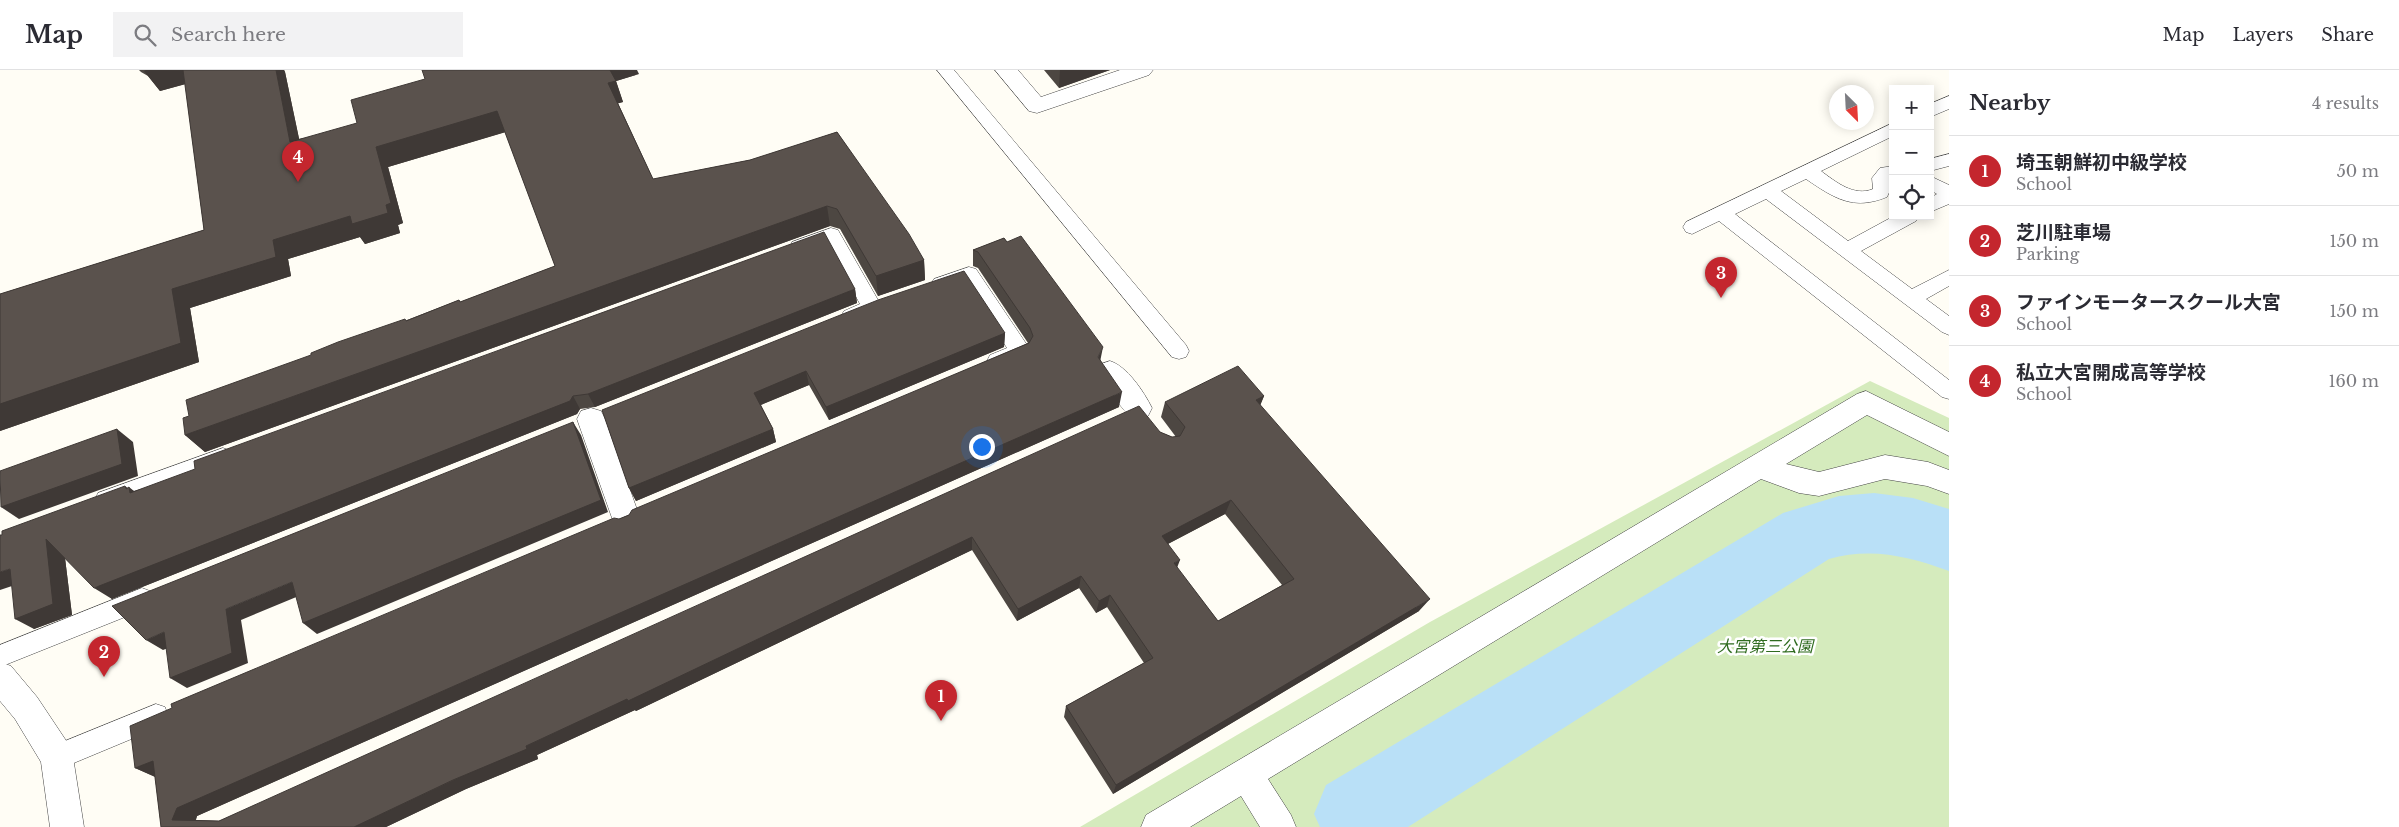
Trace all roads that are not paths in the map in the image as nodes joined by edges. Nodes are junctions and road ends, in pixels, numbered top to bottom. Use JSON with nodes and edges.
{"nodes":[{"id":1,"x":945,"y":70,"type":"edge"},
{"id":2,"x":1006,"y":70,"type":"edge"},
{"id":3,"x":1142,"y":70,"type":"edge"},
{"id":4,"x":1949,"y":102,"type":"edge"},
{"id":5,"x":1934,"y":109,"type":"edge"},
{"id":6,"x":1891,"y":130,"type":"edge"},
{"id":7,"x":1876,"y":137,"type":"junction"},
{"id":8,"x":1889,"y":145,"type":"edge"},
{"id":9,"x":1949,"y":160,"type":"edge"},
{"id":10,"x":1934,"y":164,"type":"edge"},
{"id":11,"x":1808,"y":170,"type":"junction"},
{"id":12,"x":1889,"y":172,"type":"edge"},
{"id":13,"x":1934,"y":185,"type":"edge"},
{"id":14,"x":1767,"y":190,"type":"junction"},
{"id":15,"x":1949,"y":194,"type":"edge"},
{"id":16,"x":1934,"y":203,"type":"edge"},
{"id":17,"x":1720,"y":213,"type":"junction"},
{"id":18,"x":1902,"y":220,"type":"edge"},
{"id":19,"x":1692,"y":227,"type":"dead end"},
{"id":20,"x":1846,"y":250,"type":"junction"},
{"id":21,"x":784,"y":252,"type":"edge"},
{"id":22,"x":1949,"y":277,"type":"edge"},
{"id":23,"x":925,"y":289,"type":"edge"},
{"id":24,"x":1911,"y":298,"type":"junction"},
{"id":25,"x":836,"y":322,"type":"edge"},
{"id":26,"x":1949,"y":327,"type":"edge"},
{"id":27,"x":1179,"y":351,"type":"dead end"},
{"id":28,"x":974,"y":370,"type":"edge"},
{"id":29,"x":1110,"y":371,"type":"edge"},
{"id":30,"x":1949,"y":391,"type":"edge"},
{"id":31,"x":1137,"y":416,"type":"edge"},
{"id":32,"x":591,"y":419,"type":"dead end"},
{"id":33,"x":1949,"y":445,"type":"edge"},
{"id":34,"x":243,"y":450,"type":"edge"},
{"id":35,"x":1758,"y":466,"type":"junction"},
{"id":36,"x":1949,"y":482,"type":"edge"},
{"id":37,"x":84,"y":508,"type":"edge"},
{"id":38,"x":626,"y":518,"type":"edge"},
{"id":39,"x":157,"y":593,"type":"edge"},
{"id":40,"x":0,"y":656,"type":"edge"},
{"id":41,"x":0,"y":678,"type":"edge"},
{"id":42,"x":176,"y":707,"type":"edge"},
{"id":43,"x":57,"y":757,"type":"junction"},
{"id":44,"x":1246,"y":774,"type":"junction"},
{"id":45,"x":67,"y":827,"type":"edge"},
{"id":46,"x":1158,"y":827,"type":"edge"},
{"id":47,"x":1279,"y":827,"type":"edge"}],
"edges":[{"from":1,"to":27,"type":"lane"},
{"from":2,"to":3,"type":"street"},
{"from":4,"to":5,"type":"lane"},
{"from":6,"to":7,"type":"lane"},
{"from":7,"to":8,"type":"lane"},
{"from":7,"to":11,"type":"lane"},
{"from":9,"to":10,"type":"lane"},
{"from":11,"to":12,"type":"lane"},
{"from":11,"to":14,"type":"lane"},
{"from":13,"to":15,"type":"lane"},
{"from":14,"to":17,"type":"lane"},
{"from":14,"to":20,"type":"lane"},
{"from":15,"to":16,"type":"lane"},
{"from":17,"to":19,"type":"lane"},
{"from":17,"to":30,"type":"lane"},
{"from":18,"to":20,"type":"lane"},
{"from":20,"to":24,"type":"lane"},
{"from":21,"to":25,"type":"lane"},
{"from":22,"to":24,"type":"lane"},
{"from":23,"to":28,"type":"lane"},
{"from":24,"to":26,"type":"lane"},
{"from":29,"to":31,"type":"street"},
{"from":32,"to":38,"type":"street"},
{"from":33,"to":35,"type":"street"},
{"from":34,"to":37,"type":"lane"},
{"from":35,"to":36,"type":"street"},
{"from":35,"to":44,"type":"street"},
{"from":39,"to":40,"type":"lane"},
{"from":41,"to":43,"type":"street"},
{"from":42,"to":43,"type":"lane"},
{"from":43,"to":45,"type":"street"},
{"from":44,"to":46,"type":"street"},
{"from":44,"to":47,"type":"street"}]}
